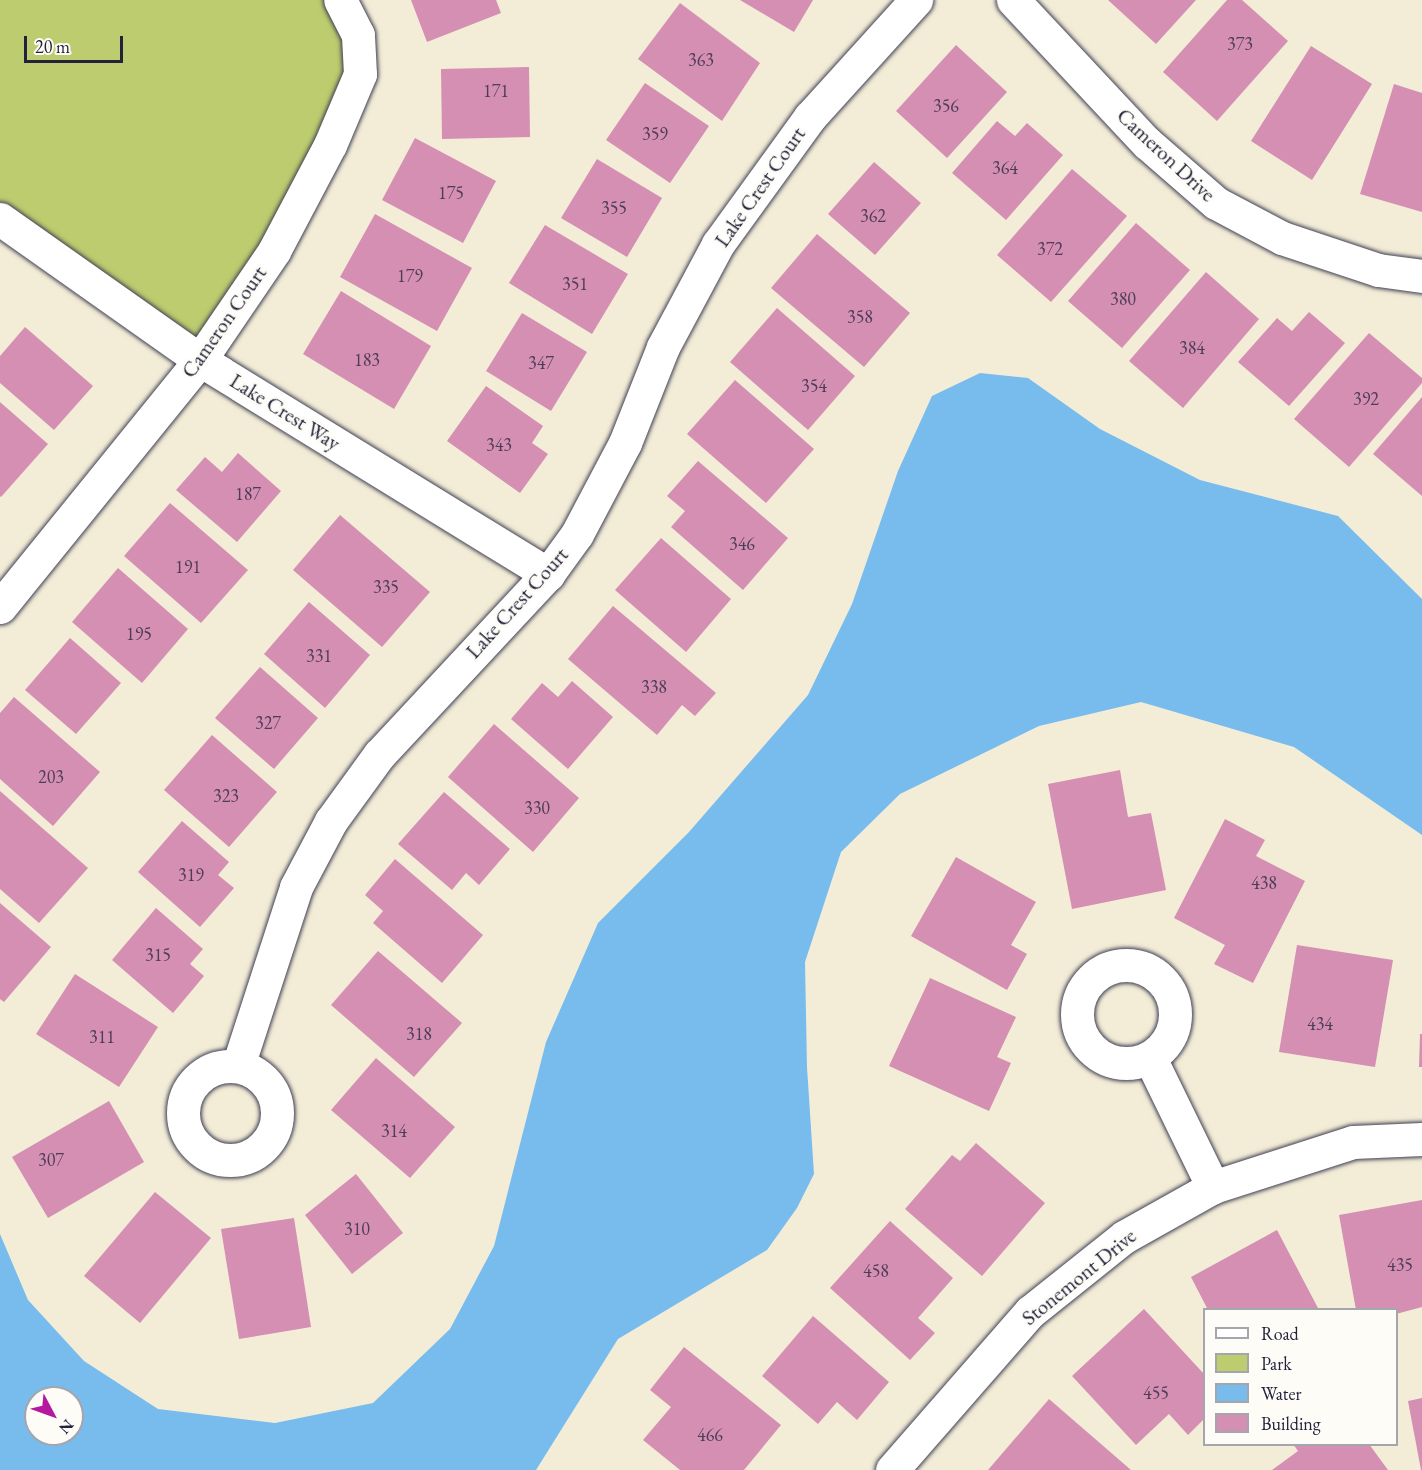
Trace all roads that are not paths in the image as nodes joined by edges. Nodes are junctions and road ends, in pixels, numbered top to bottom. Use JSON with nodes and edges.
{"nodes":[{"id":1,"x":340,"y":0,"type":"edge"},
{"id":2,"x":916,"y":0,"type":"edge"},
{"id":3,"x":1013,"y":0,"type":"edge"},
{"id":4,"x":0,"y":219,"type":"edge"},
{"id":5,"x":1422,"y":276,"type":"edge"},
{"id":6,"x":200,"y":360,"type":"junction"},
{"id":7,"x":548,"y":574,"type":"junction"},
{"id":8,"x":0,"y":607,"type":"edge"},
{"id":9,"x":1149,"y":1058,"type":"dead end"},
{"id":10,"x":238,"y":1066,"type":"dead end"},
{"id":11,"x":1422,"y":1139,"type":"edge"},
{"id":12,"x":1213,"y":1187,"type":"junction"},
{"id":13,"x":892,"y":1470,"type":"edge"}],
"edges":[{"from":1,"to":6,"type":"street","name":"Cameron Court"},
{"from":2,"to":7,"type":"street","name":"Lake Crest Court"},
{"from":3,"to":5,"type":"street","name":"Cameron Drive"},
{"from":4,"to":6,"type":"street","name":"Lake Crest Way"},
{"from":6,"to":7,"type":"street","name":"Lake Crest Way"},
{"from":6,"to":8,"type":"street","name":"Cameron Court"},
{"from":7,"to":10,"type":"street","name":"Lake Crest Court"},
{"from":9,"to":12,"type":"street"},
{"from":11,"to":12,"type":"street","name":"Stonemont Drive"},
{"from":12,"to":13,"type":"street","name":"Stonemont Drive"}]}
